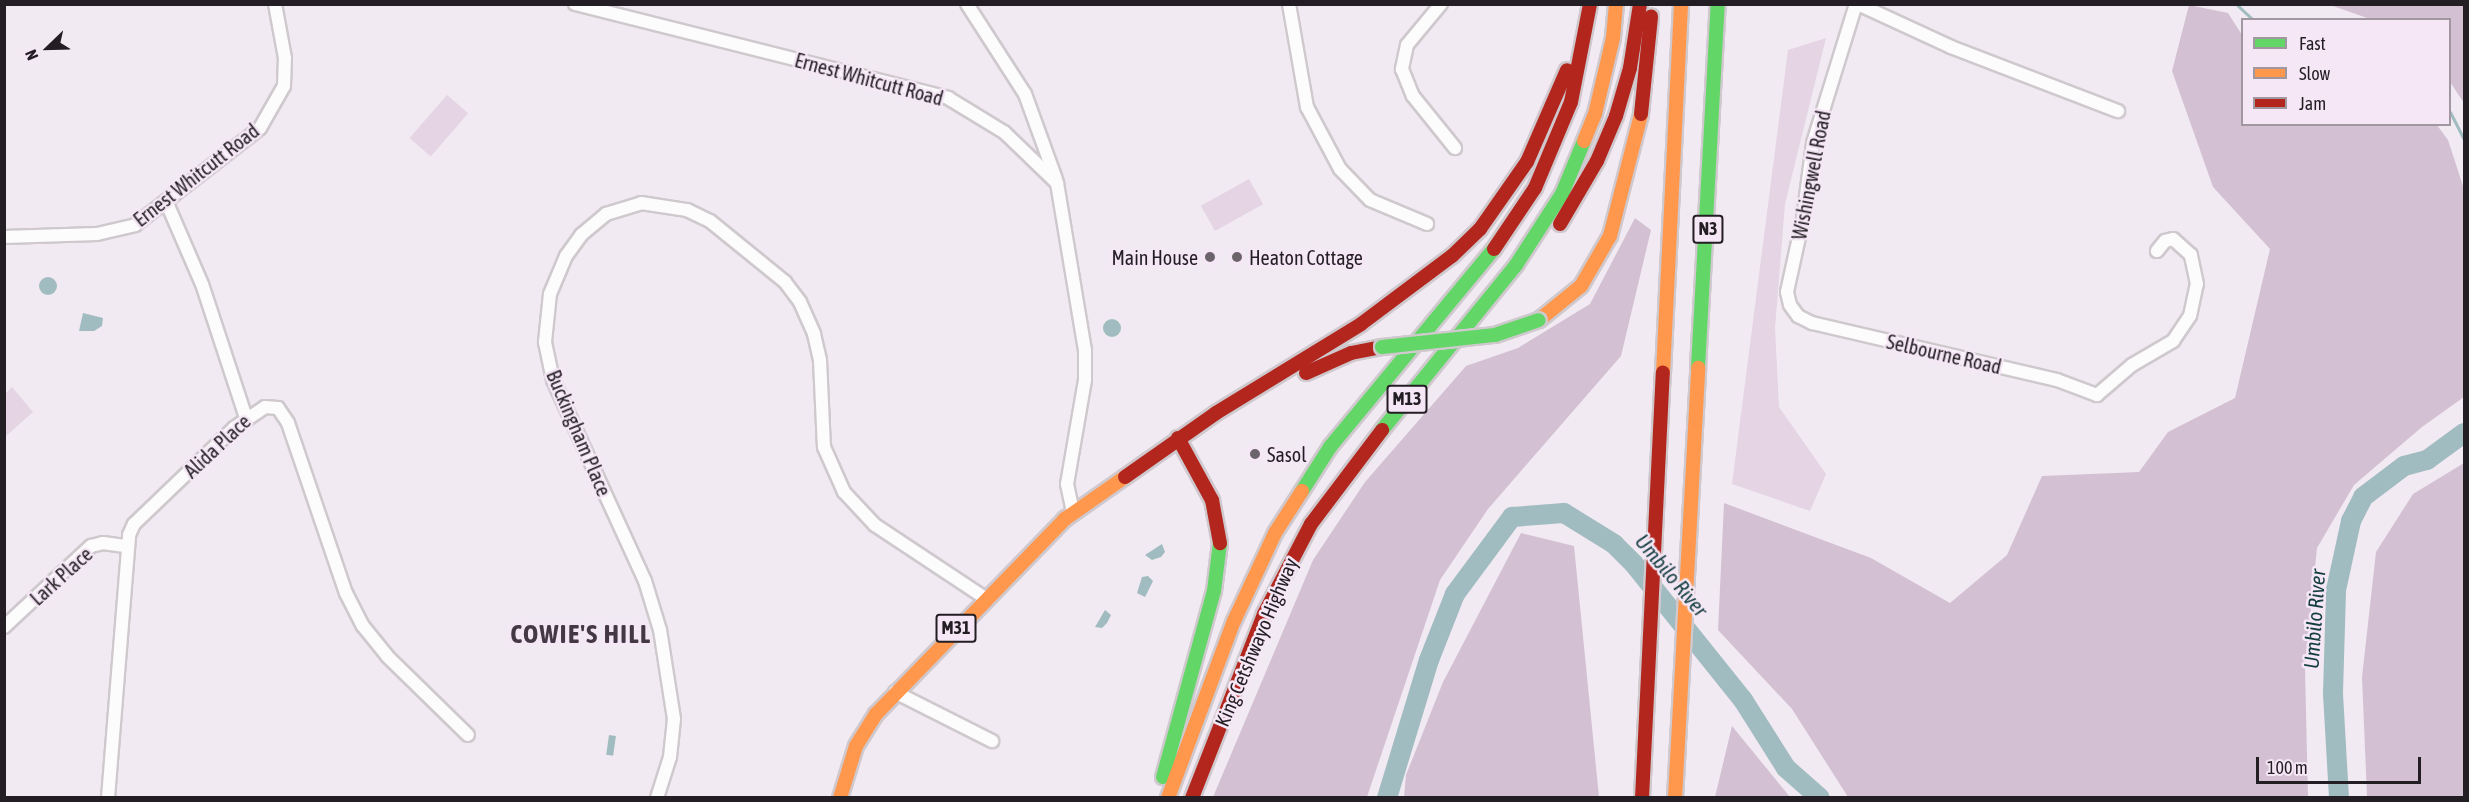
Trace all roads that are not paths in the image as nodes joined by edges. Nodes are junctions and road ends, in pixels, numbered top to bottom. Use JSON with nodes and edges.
{"nodes":[{"id":1,"x":274,"y":4,"type":"edge"},
{"id":2,"x":575,"y":4,"type":"edge"},
{"id":3,"x":967,"y":4,"type":"edge"},
{"id":4,"x":1289,"y":4,"type":"edge"},
{"id":5,"x":1442,"y":4,"type":"edge"},
{"id":6,"x":1581,"y":4,"type":"edge"},
{"id":7,"x":1590,"y":4,"type":"edge"},
{"id":8,"x":1616,"y":4,"type":"edge"},
{"id":9,"x":1640,"y":4,"type":"edge"},
{"id":10,"x":1651,"y":4,"type":"edge"},
{"id":11,"x":1681,"y":4,"type":"edge"},
{"id":12,"x":1718,"y":4,"type":"edge"},
{"id":13,"x":1857,"y":4,"type":"edge"},
{"id":14,"x":2118,"y":111,"type":"dead end"},
{"id":15,"x":1455,"y":148,"type":"dead end"},
{"id":16,"x":1057,"y":183,"type":"junction"},
{"id":17,"x":166,"y":201,"type":"junction"},
{"id":18,"x":1427,"y":224,"type":"dead end"},
{"id":19,"x":4,"y":237,"type":"edge"},
{"id":20,"x":2157,"y":250,"type":"dead end"},
{"id":21,"x":1793,"y":311,"type":"joint"},
{"id":22,"x":246,"y":418,"type":"junction"},
{"id":23,"x":1219,"y":418,"type":"junction"},
{"id":24,"x":1181,"y":443,"type":"junction"},
{"id":25,"x":1361,"y":455,"type":"junction"},
{"id":26,"x":1073,"y":513,"type":"junction"},
{"id":27,"x":125,"y":546,"type":"junction"},
{"id":28,"x":985,"y":598,"type":"junction"},
{"id":29,"x":4,"y":627,"type":"edge"},
{"id":30,"x":895,"y":692,"type":"junction"},
{"id":31,"x":468,"y":735,"type":"dead end"},
{"id":32,"x":992,"y":741,"type":"dead end"},
{"id":33,"x":108,"y":798,"type":"edge"},
{"id":34,"x":657,"y":798,"type":"edge"},
{"id":35,"x":840,"y":798,"type":"edge"},
{"id":36,"x":1158,"y":798,"type":"edge"},
{"id":37,"x":1168,"y":798,"type":"edge"},
{"id":38,"x":1192,"y":798,"type":"edge"},
{"id":39,"x":1642,"y":798,"type":"edge"},
{"id":40,"x":1676,"y":798,"type":"edge"}],
"edges":[{"from":1,"to":17,"type":"street","name":"Ernest Whitcutt Road"},
{"from":2,"to":16,"type":"street","name":"Ernest Whitcutt Road"},
{"from":3,"to":16,"type":"street"},
{"from":4,"to":18,"type":"street"},
{"from":5,"to":15,"type":"street"},
{"from":6,"to":23,"type":"main road"},
{"from":7,"to":37,"type":"main road","name":"King Cetshwayo Highway","number":"M13"},
{"from":8,"to":25,"type":"main road","name":"King Cetshwayo Highway","number":"M13"},
{"from":9,"to":25,"type":"main road"},
{"from":10,"to":23,"type":"main road","bridge":true},
{"from":11,"to":39,"type":"main road","number":"N3"},
{"from":12,"to":40,"type":"main road","number":"N3"},
{"from":13,"to":14,"type":"street"},
{"from":13,"to":21,"type":"street","name":"Wishingwell Road"},
{"from":16,"to":26,"type":"street"},
{"from":17,"to":19,"type":"street","name":"Ernest Whitcutt Road"},
{"from":17,"to":22,"type":"street"},
{"from":20,"to":21,"type":"street","name":"Selbourne Road"},
{"from":22,"to":27,"type":"street","name":"Alida Place"},
{"from":22,"to":31,"type":"street","name":"Alida Place"},
{"from":23,"to":24,"type":"main road","number":"M31"},
{"from":24,"to":26,"type":"main road","number":"M31"},
{"from":24,"to":36,"type":"main road"},
{"from":25,"to":38,"type":"main road","name":"King Cetshwayo Highway","number":"M13"},
{"from":26,"to":28,"type":"main road","number":"M31"},
{"from":27,"to":29,"type":"street","name":"Lark Place"},
{"from":27,"to":33,"type":"street","name":"Alida Place"},
{"from":28,"to":30,"type":"main road","number":"M31"},
{"from":28,"to":34,"type":"street","name":"Buckingham Place"},
{"from":30,"to":32,"type":"street"},
{"from":30,"to":35,"type":"main road","number":"M31"}]}
